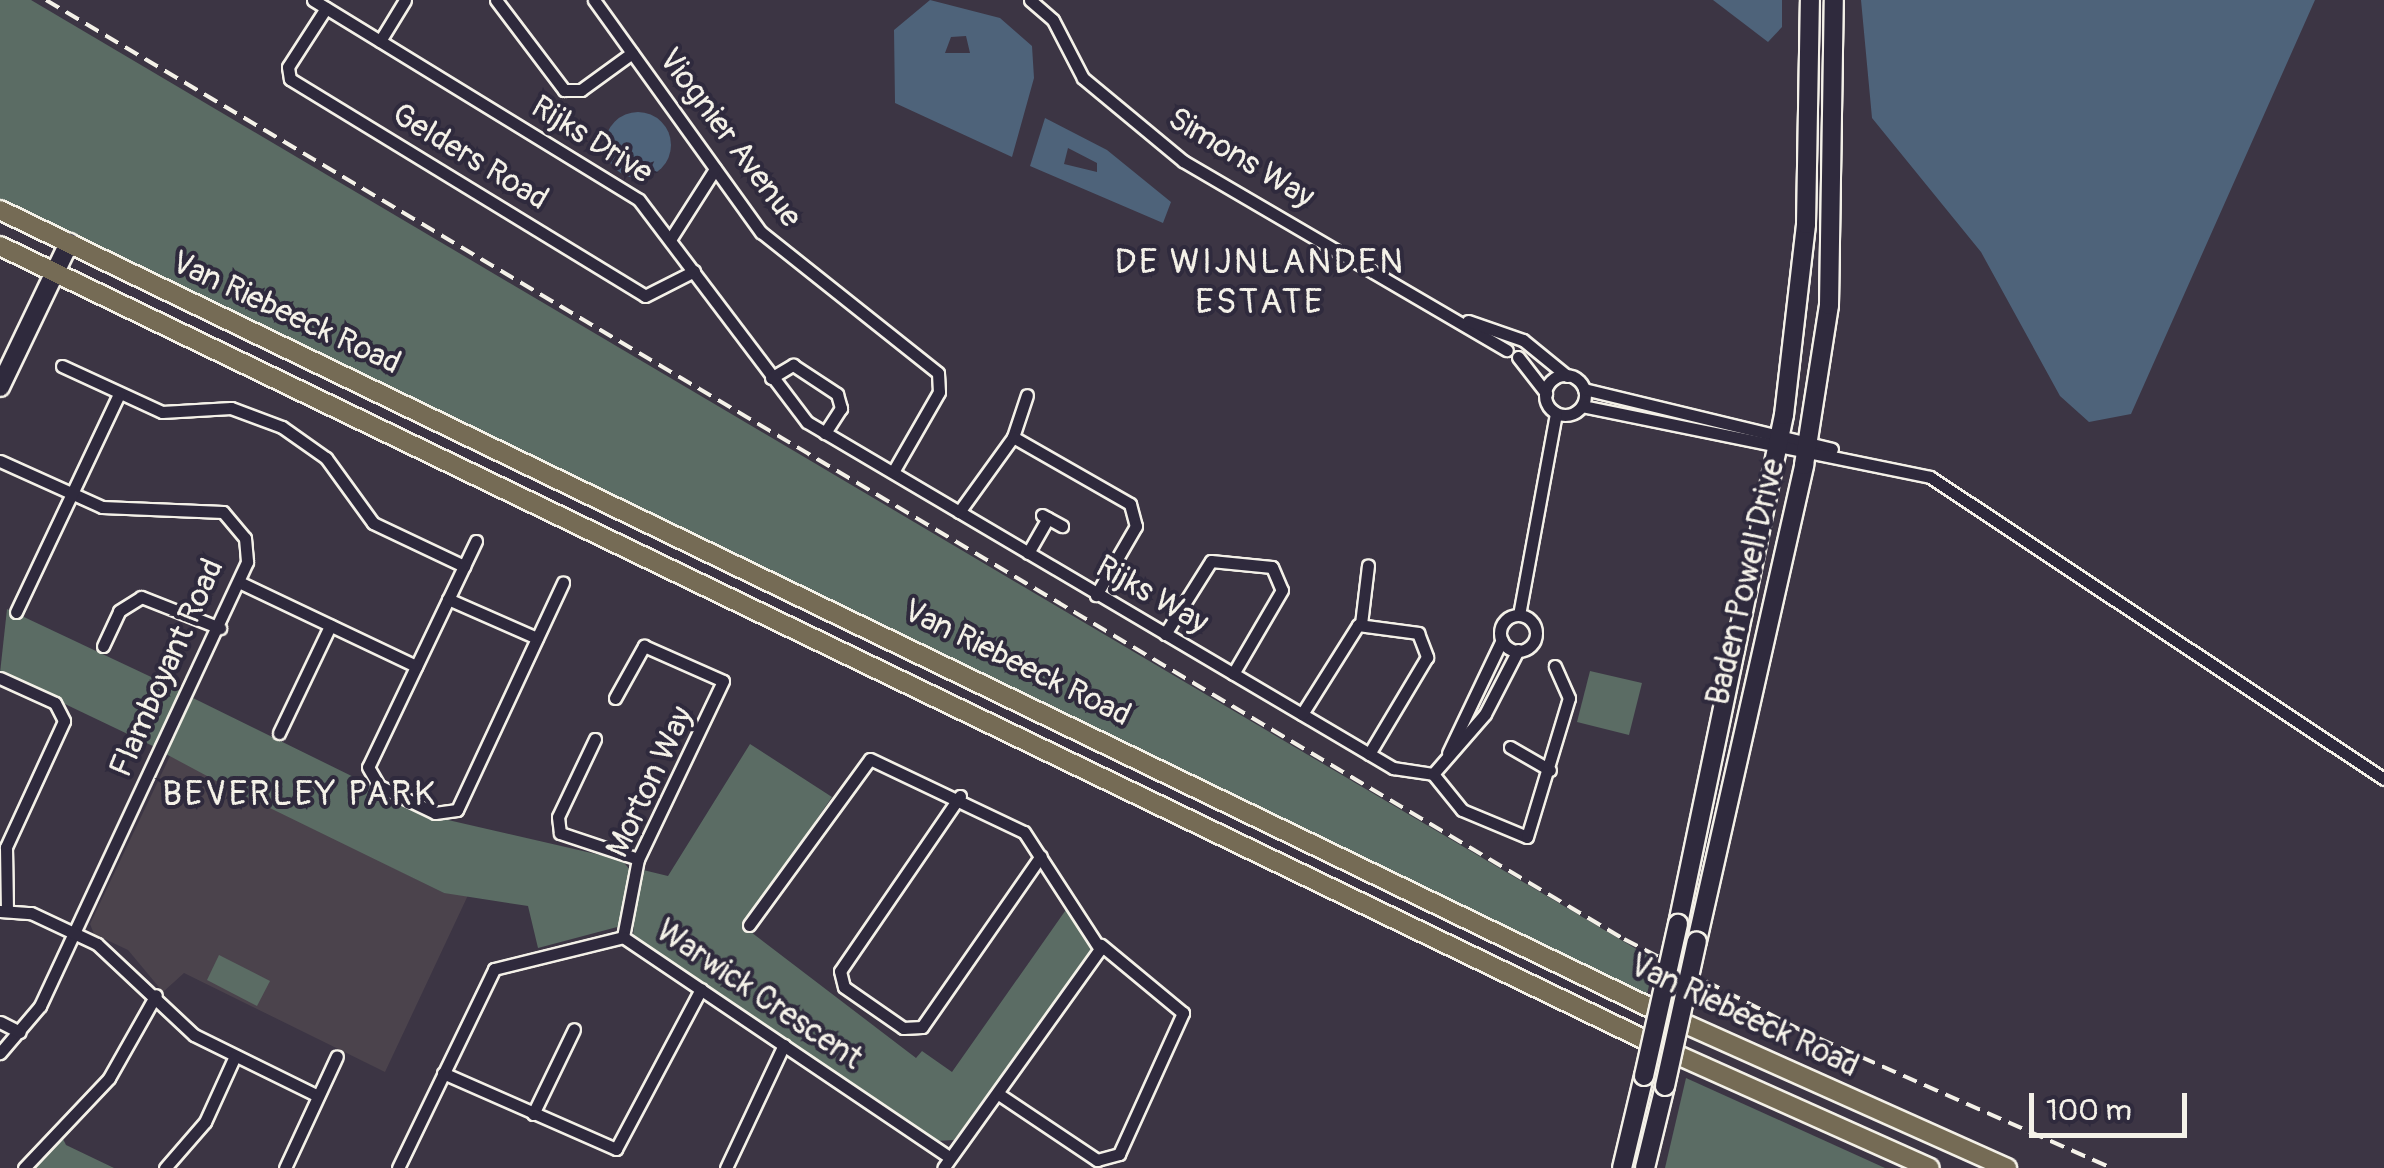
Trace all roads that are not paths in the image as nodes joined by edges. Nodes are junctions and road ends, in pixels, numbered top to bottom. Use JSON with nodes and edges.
{"nodes":[{"id":1,"x":313,"y":0,"type":"edge"},
{"id":2,"x":405,"y":0,"type":"edge"},
{"id":3,"x":496,"y":0,"type":"edge"},
{"id":4,"x":594,"y":0,"type":"edge"},
{"id":5,"x":1030,"y":0,"type":"edge"},
{"id":6,"x":1810,"y":0,"type":"edge"},
{"id":7,"x":1834,"y":0,"type":"edge"},
{"id":8,"x":326,"y":8,"type":"junction"},
{"id":9,"x":380,"y":40,"type":"junction"},
{"id":10,"x":632,"y":52,"type":"junction"},
{"id":11,"x":716,"y":169,"type":"junction"},
{"id":12,"x":0,"y":210,"type":"edge"},
{"id":13,"x":671,"y":238,"type":"junction"},
{"id":14,"x":69,"y":243,"type":"junction"},
{"id":15,"x":0,"y":246,"type":"edge"},
{"id":16,"x":694,"y":270,"type":"junction"},
{"id":17,"x":55,"y":271,"type":"junction"},
{"id":18,"x":1464,"y":320,"type":"junction"},
{"id":19,"x":62,"y":366,"type":"dead end"},
{"id":20,"x":1567,"y":376,"type":"junction"},
{"id":21,"x":771,"y":378,"type":"junction"},
{"id":22,"x":0,"y":387,"type":"edge"},
{"id":23,"x":1584,"y":390,"type":"junction"},
{"id":24,"x":1546,"y":393,"type":"junction"},
{"id":25,"x":119,"y":394,"type":"junction"},
{"id":26,"x":1027,"y":395,"type":"dead end"},
{"id":27,"x":1582,"y":406,"type":"junction"},
{"id":28,"x":428,"y":413,"type":"junction"},
{"id":29,"x":1556,"y":413,"type":"junction"},
{"id":30,"x":825,"y":433,"type":"junction"},
{"id":31,"x":1013,"y":437,"type":"junction"},
{"id":32,"x":1780,"y":439,"type":"junction"},
{"id":33,"x":412,"y":441,"type":"junction"},
{"id":34,"x":1807,"y":444,"type":"junction"},
{"id":35,"x":0,"y":461,"type":"edge"},
{"id":36,"x":893,"y":472,"type":"junction"},
{"id":37,"x":68,"y":495,"type":"junction"},
{"id":38,"x":960,"y":512,"type":"junction"},
{"id":39,"x":1062,"y":526,"type":"dead end"},
{"id":40,"x":476,"y":540,"type":"dead end"},
{"id":41,"x":1028,"y":553,"type":"junction"},
{"id":42,"x":464,"y":566,"type":"junction"},
{"id":43,"x":1368,"y":566,"type":"dead end"},
{"id":44,"x":755,"y":570,"type":"junction"},
{"id":45,"x":563,"y":583,"type":"dead end"},
{"id":46,"x":242,"y":584,"type":"junction"},
{"id":47,"x":1096,"y":594,"type":"junction"},
{"id":48,"x":739,"y":598,"type":"junction"},
{"id":49,"x":448,"y":599,"type":"junction"},
{"id":50,"x":16,"y":612,"type":"dead end"},
{"id":51,"x":1519,"y":615,"type":"junction"},
{"id":52,"x":1361,"y":624,"type":"junction"},
{"id":53,"x":330,"y":626,"type":"junction"},
{"id":54,"x":220,"y":628,"type":"junction"},
{"id":55,"x":1166,"y":634,"type":"junction"},
{"id":56,"x":537,"y":638,"type":"junction"},
{"id":57,"x":1502,"y":640,"type":"junction"},
{"id":58,"x":102,"y":646,"type":"dead end"},
{"id":59,"x":1518,"y":650,"type":"junction"},
{"id":60,"x":416,"y":666,"type":"junction"},
{"id":61,"x":1555,"y":666,"type":"dead end"},
{"id":62,"x":1233,"y":674,"type":"junction"},
{"id":63,"x":0,"y":678,"type":"edge"},
{"id":64,"x":1477,"y":685,"type":"junction"},
{"id":65,"x":1495,"y":696,"type":"junction"},
{"id":66,"x":616,"y":698,"type":"dead end"},
{"id":67,"x":1302,"y":714,"type":"junction"},
{"id":68,"x":1092,"y":732,"type":"junction"},
{"id":69,"x":279,"y":733,"type":"dead end"},
{"id":70,"x":595,"y":740,"type":"dead end"},
{"id":71,"x":1510,"y":746,"type":"dead end"},
{"id":72,"x":1448,"y":753,"type":"junction"},
{"id":73,"x":1368,"y":754,"type":"junction"},
{"id":74,"x":1076,"y":762,"type":"junction"},
{"id":75,"x":1550,"y":770,"type":"junction"},
{"id":76,"x":1434,"y":774,"type":"junction"},
{"id":77,"x":2384,"y":779,"type":"edge"},
{"id":78,"x":960,"y":796,"type":"junction"},
{"id":79,"x":1041,"y":856,"type":"junction"},
{"id":80,"x":638,"y":859,"type":"junction"},
{"id":81,"x":3,"y":910,"type":"edge"},
{"id":82,"x":749,"y":925,"type":"dead end"},
{"id":83,"x":74,"y":933,"type":"junction"},
{"id":84,"x":623,"y":937,"type":"junction"},
{"id":85,"x":1100,"y":945,"type":"junction"},
{"id":86,"x":701,"y":988,"type":"junction"},
{"id":87,"x":156,"y":995,"type":"junction"},
{"id":88,"x":0,"y":1022,"type":"edge"},
{"id":89,"x":574,"y":1029,"type":"dead end"},
{"id":90,"x":20,"y":1032,"type":"junction"},
{"id":91,"x":784,"y":1045,"type":"junction"},
{"id":92,"x":0,"y":1053,"type":"edge"},
{"id":93,"x":235,"y":1056,"type":"junction"},
{"id":94,"x":337,"y":1056,"type":"dead end"},
{"id":95,"x":443,"y":1074,"type":"junction"},
{"id":96,"x":1000,"y":1094,"type":"junction"},
{"id":97,"x":318,"y":1096,"type":"junction"},
{"id":98,"x":533,"y":1114,"type":"junction"},
{"id":99,"x":946,"y":1162,"type":"edge"},
{"id":100,"x":404,"y":1166,"type":"edge"},
{"id":101,"x":24,"y":1168,"type":"edge"},
{"id":102,"x":165,"y":1168,"type":"edge"},
{"id":103,"x":285,"y":1168,"type":"edge"},
{"id":104,"x":726,"y":1168,"type":"edge"},
{"id":105,"x":1622,"y":1168,"type":"edge"},
{"id":106,"x":1645,"y":1168,"type":"edge"},
{"id":107,"x":1930,"y":1168,"type":"edge"},
{"id":108,"x":2008,"y":1168,"type":"edge"}],
"edges":[{"from":1,"to":8,"type":"street","name":"Rijks Drive"},
{"from":2,"to":9,"type":"street"},
{"from":3,"to":10,"type":"street"},
{"from":4,"to":10,"type":"street","name":"Viognier Avenue"},
{"from":5,"to":18,"type":"street","name":"Simons Way"},
{"from":6,"to":32,"type":"main road","name":"Baden Powell Drive"},
{"from":7,"to":34,"type":"main road","name":"Baden Powell Drive"},
{"from":8,"to":9,"type":"street","name":"Rijks Drive"},
{"from":8,"to":16,"type":"street","name":"Gelders Road"},
{"from":9,"to":13,"type":"street","name":"Rijks Drive"},
{"from":10,"to":11,"type":"street","name":"Viognier Avenue"},
{"from":11,"to":13,"type":"street"},
{"from":11,"to":36,"type":"street","name":"Viognier Avenue"},
{"from":12,"to":14,"type":"main road","name":"Van Riebeeck Road"},
{"from":13,"to":16,"type":"street","name":"Rijks Drive"},
{"from":14,"to":17,"type":"main road"},
{"from":14,"to":28,"type":"main road","name":"Van Riebeeck Road"},
{"from":15,"to":17,"type":"main road","name":"Van Riebeeck Road"},
{"from":16,"to":21,"type":"street","name":"Rijks Drive"},
{"from":17,"to":22,"type":"main road"},
{"from":17,"to":33,"type":"main road","name":"Van Riebeeck Road"},
{"from":18,"to":20,"type":"street","name":"Simons Way"},
{"from":18,"to":24,"type":"street","name":"Simons Way"},
{"from":19,"to":25,"type":"street"},
{"from":20,"to":23,"type":"street","name":"Simons Way"},
{"from":20,"to":24,"type":"street"},
{"from":21,"to":30,"type":"street","name":"Rijks Drive"},
{"from":21,"to":30,"type":"street"},
{"from":23,"to":27,"type":"street"},
{"from":23,"to":32,"type":"street"},
{"from":24,"to":29,"type":"street","name":"Simons Way"},
{"from":25,"to":37,"type":"street"},
{"from":25,"to":42,"type":"street"},
{"from":26,"to":31,"type":"street"},
{"from":27,"to":29,"type":"street"},
{"from":27,"to":32,"type":"street"},
{"from":28,"to":33,"type":"main road"},
{"from":28,"to":44,"type":"main road","name":"Van Riebeeck Road"},
{"from":29,"to":51,"type":"street"},
{"from":30,"to":36,"type":"street","name":"Rijks Way"},
{"from":31,"to":38,"type":"street"},
{"from":31,"to":47,"type":"street"},
{"from":32,"to":34,"type":"street"},
{"from":32,"to":105,"type":"main road","name":"Baden Powell Drive","bridge":true},
{"from":33,"to":48,"type":"main road","name":"Van Riebeeck Road"},
{"from":34,"to":77,"type":"street"},
{"from":34,"to":106,"type":"main road","name":"Baden Powell Drive","bridge":true},
{"from":35,"to":37,"type":"street","name":"Flamboyant Road"},
{"from":36,"to":38,"type":"street","name":"Rijks Way"},
{"from":37,"to":46,"type":"street","name":"Flamboyant Road"},
{"from":37,"to":50,"type":"street"},
{"from":38,"to":41,"type":"street","name":"Rijks Way"},
{"from":39,"to":41,"type":"street"},
{"from":40,"to":42,"type":"street"},
{"from":41,"to":47,"type":"street","name":"Rijks Way"},
{"from":42,"to":49,"type":"street"},
{"from":43,"to":52,"type":"street"},
{"from":44,"to":48,"type":"main road"},
{"from":44,"to":68,"type":"main road","name":"Van Riebeeck Road"},
{"from":45,"to":56,"type":"street"},
{"from":46,"to":53,"type":"street"},
{"from":46,"to":54,"type":"street","name":"Flamboyant Road"},
{"from":47,"to":55,"type":"street","name":"Rijks Way"},
{"from":48,"to":74,"type":"main road","name":"Van Riebeeck Road"},
{"from":49,"to":56,"type":"street"},
{"from":49,"to":60,"type":"street"},
{"from":51,"to":57,"type":"street"},
{"from":51,"to":59,"type":"street"},
{"from":52,"to":67,"type":"street"},
{"from":52,"to":73,"type":"street"},
{"from":53,"to":60,"type":"street"},
{"from":53,"to":69,"type":"street"},
{"from":54,"to":58,"type":"street"},
{"from":54,"to":83,"type":"street","name":"Flamboyant Road"},
{"from":55,"to":62,"type":"street","name":"Rijks Way"},
{"from":55,"to":62,"type":"street"},
{"from":56,"to":60,"type":"street"},
{"from":57,"to":59,"type":"street"},
{"from":57,"to":64,"type":"street"},
{"from":59,"to":65,"type":"street"},
{"from":61,"to":75,"type":"street"},
{"from":62,"to":67,"type":"street","name":"Rijks Way"},
{"from":63,"to":81,"type":"street"},
{"from":64,"to":65,"type":"street"},
{"from":64,"to":72,"type":"street"},
{"from":65,"to":72,"type":"street"},
{"from":66,"to":80,"type":"street","name":"Morton Way"},
{"from":67,"to":73,"type":"street","name":"Rijks Way"},
{"from":68,"to":74,"type":"main road"},
{"from":68,"to":108,"type":"main road","name":"Van Riebeeck Road"},
{"from":70,"to":80,"type":"street"},
{"from":71,"to":75,"type":"street"},
{"from":72,"to":76,"type":"street"},
{"from":73,"to":76,"type":"street","name":"Rijks Way"},
{"from":74,"to":107,"type":"main road","name":"Van Riebeeck Road"},
{"from":75,"to":76,"type":"street"},
{"from":78,"to":79,"type":"street"},
{"from":78,"to":79,"type":"street"},
{"from":78,"to":82,"type":"street"},
{"from":79,"to":85,"type":"street"},
{"from":80,"to":84,"type":"street","name":"Morton Way"},
{"from":81,"to":83,"type":"street"},
{"from":83,"to":87,"type":"street"},
{"from":83,"to":90,"type":"street","name":"Flamboyant Road"},
{"from":84,"to":86,"type":"street","name":"Warwick Crescent"},
{"from":84,"to":95,"type":"street","name":"Warwick Crescent"},
{"from":85,"to":96,"type":"street"},
{"from":85,"to":96,"type":"street"},
{"from":86,"to":91,"type":"street","name":"Warwick Crescent"},
{"from":86,"to":98,"type":"street"},
{"from":87,"to":93,"type":"street"},
{"from":87,"to":101,"type":"street"},
{"from":88,"to":90,"type":"street"},
{"from":89,"to":98,"type":"street"},
{"from":90,"to":92,"type":"street","name":"Flamboyant Road"},
{"from":91,"to":99,"type":"street","name":"Warwick Crescent"},
{"from":91,"to":104,"type":"street"},
{"from":93,"to":97,"type":"street"},
{"from":93,"to":102,"type":"street"},
{"from":94,"to":97,"type":"street"},
{"from":95,"to":98,"type":"street"},
{"from":95,"to":100,"type":"street","name":"Warwick Crescent"},
{"from":96,"to":99,"type":"street"},
{"from":97,"to":103,"type":"street"}]}
